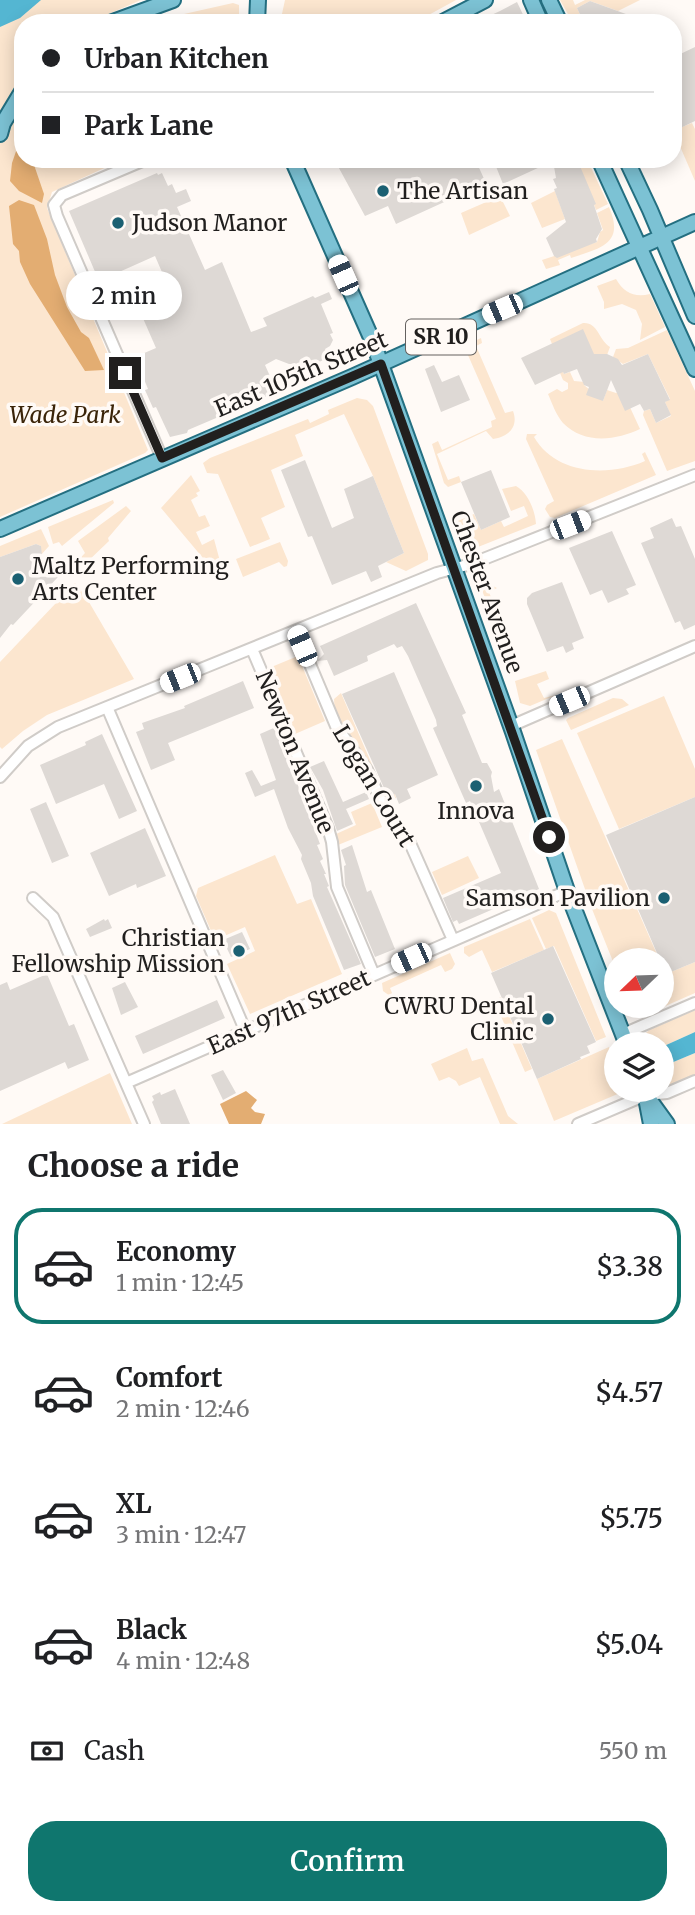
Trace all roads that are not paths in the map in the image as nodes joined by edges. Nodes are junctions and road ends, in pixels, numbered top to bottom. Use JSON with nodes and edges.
{"nodes":[{"id":1,"x":173,"y":0,"type":"edge"},
{"id":2,"x":485,"y":0,"type":"edge"},
{"id":3,"x":135,"y":14,"type":"edge"},
{"id":4,"x":458,"y":14,"type":"edge"},
{"id":5,"x":14,"y":105,"type":"edge"},
{"id":6,"x":0,"y":134,"type":"edge"},
{"id":7,"x":126,"y":168,"type":"edge"},
{"id":8,"x":296,"y":168,"type":"edge"},
{"id":9,"x":603,"y":168,"type":"edge"},
{"id":10,"x":630,"y":168,"type":"edge"},
{"id":11,"x":695,"y":222,"type":"edge"},
{"id":12,"x":661,"y":236,"type":"junction"},
{"id":13,"x":638,"y":247,"type":"junction"},
{"id":14,"x":695,"y":316,"type":"edge"},
{"id":15,"x":381,"y":364,"type":"junction"},
{"id":16,"x":695,"y":369,"type":"edge"},
{"id":17,"x":162,"y":458,"type":"junction"},
{"id":18,"x":695,"y":475,"type":"edge"},
{"id":19,"x":0,"y":529,"type":"edge"},
{"id":20,"x":454,"y":569,"type":"junction"},
{"id":21,"x":296,"y":631,"type":"junction"},
{"id":22,"x":695,"y":646,"type":"edge"},
{"id":23,"x":252,"y":649,"type":"junction"},
{"id":24,"x":107,"y":707,"type":"junction"},
{"id":25,"x":511,"y":726,"type":"junction"},
{"id":26,"x":0,"y":777,"type":"edge"},
{"id":27,"x":567,"y":891,"type":"junction"},
{"id":28,"x":33,"y":898,"type":"dead end"},
{"id":29,"x":453,"y":940,"type":"junction"},
{"id":30,"x":374,"y":975,"type":"junction"},
{"id":31,"x":695,"y":1003,"type":"edge"},
{"id":32,"x":245,"y":1030,"type":"junction"},
{"id":33,"x":622,"y":1032,"type":"edge"},
{"id":34,"x":640,"y":1032,"type":"edge"},
{"id":35,"x":695,"y":1081,"type":"edge"},
{"id":36,"x":126,"y":1083,"type":"junction"},
{"id":37,"x":674,"y":1090,"type":"edge"},
{"id":38,"x":626,"y":1102,"type":"edge"},
{"id":39,"x":647,"y":1102,"type":"edge"},
{"id":40,"x":651,"y":1102,"type":"edge"},
{"id":41,"x":144,"y":1124,"type":"edge"},
{"id":42,"x":578,"y":1124,"type":"edge"},
{"id":43,"x":651,"y":1124,"type":"edge"},
{"id":44,"x":667,"y":1124,"type":"edge"}],
"edges":[{"from":1,"to":3,"type":"main road"},
{"from":2,"to":4,"type":"main road"},
{"from":5,"to":6,"type":"main road"},
{"from":7,"to":17,"type":"street"},
{"from":8,"to":15,"type":"main road","name":"Chester Avenue"},
{"from":9,"to":13,"type":"main road"},
{"from":10,"to":12,"type":"main road"},
{"from":11,"to":12,"type":"main road","name":"East 105th Street","number":"SR 10"},
{"from":12,"to":13,"type":"main road","name":"East 105th Street","number":"SR 10"},
{"from":12,"to":14,"type":"main road"},
{"from":13,"to":15,"type":"main road","name":"East 105th Street","number":"SR 10"},
{"from":13,"to":16,"type":"main road"},
{"from":15,"to":17,"type":"main road","name":"East 105th Street"},
{"from":15,"to":20,"type":"main road","name":"Chester Avenue"},
{"from":17,"to":19,"type":"main road","name":"East 105th Street"},
{"from":18,"to":20,"type":"street"},
{"from":20,"to":21,"type":"street"},
{"from":20,"to":25,"type":"main road","name":"Chester Avenue"},
{"from":21,"to":23,"type":"street"},
{"from":21,"to":29,"type":"street","name":"Logan Court"},
{"from":22,"to":25,"type":"street"},
{"from":23,"to":24,"type":"street"},
{"from":23,"to":30,"type":"street","name":"Newton Avenue"},
{"from":24,"to":26,"type":"street"},
{"from":24,"to":32,"type":"street"},
{"from":25,"to":27,"type":"main road","name":"Chester Avenue"},
{"from":27,"to":29,"type":"street","name":"East 97th Street"},
{"from":27,"to":33,"type":"main road","name":"Chester Avenue"},
{"from":28,"to":36,"type":"street"},
{"from":29,"to":30,"type":"street","name":"East 97th Street"},
{"from":30,"to":32,"type":"street","name":"East 97th Street"},
{"from":31,"to":34,"type":"street"},
{"from":32,"to":36,"type":"street","name":"East 97th Street"},
{"from":35,"to":37,"type":"street"},
{"from":36,"to":41,"type":"street"},
{"from":38,"to":42,"type":"street"},
{"from":39,"to":43,"type":"main road"},
{"from":40,"to":44,"type":"main road"}]}
